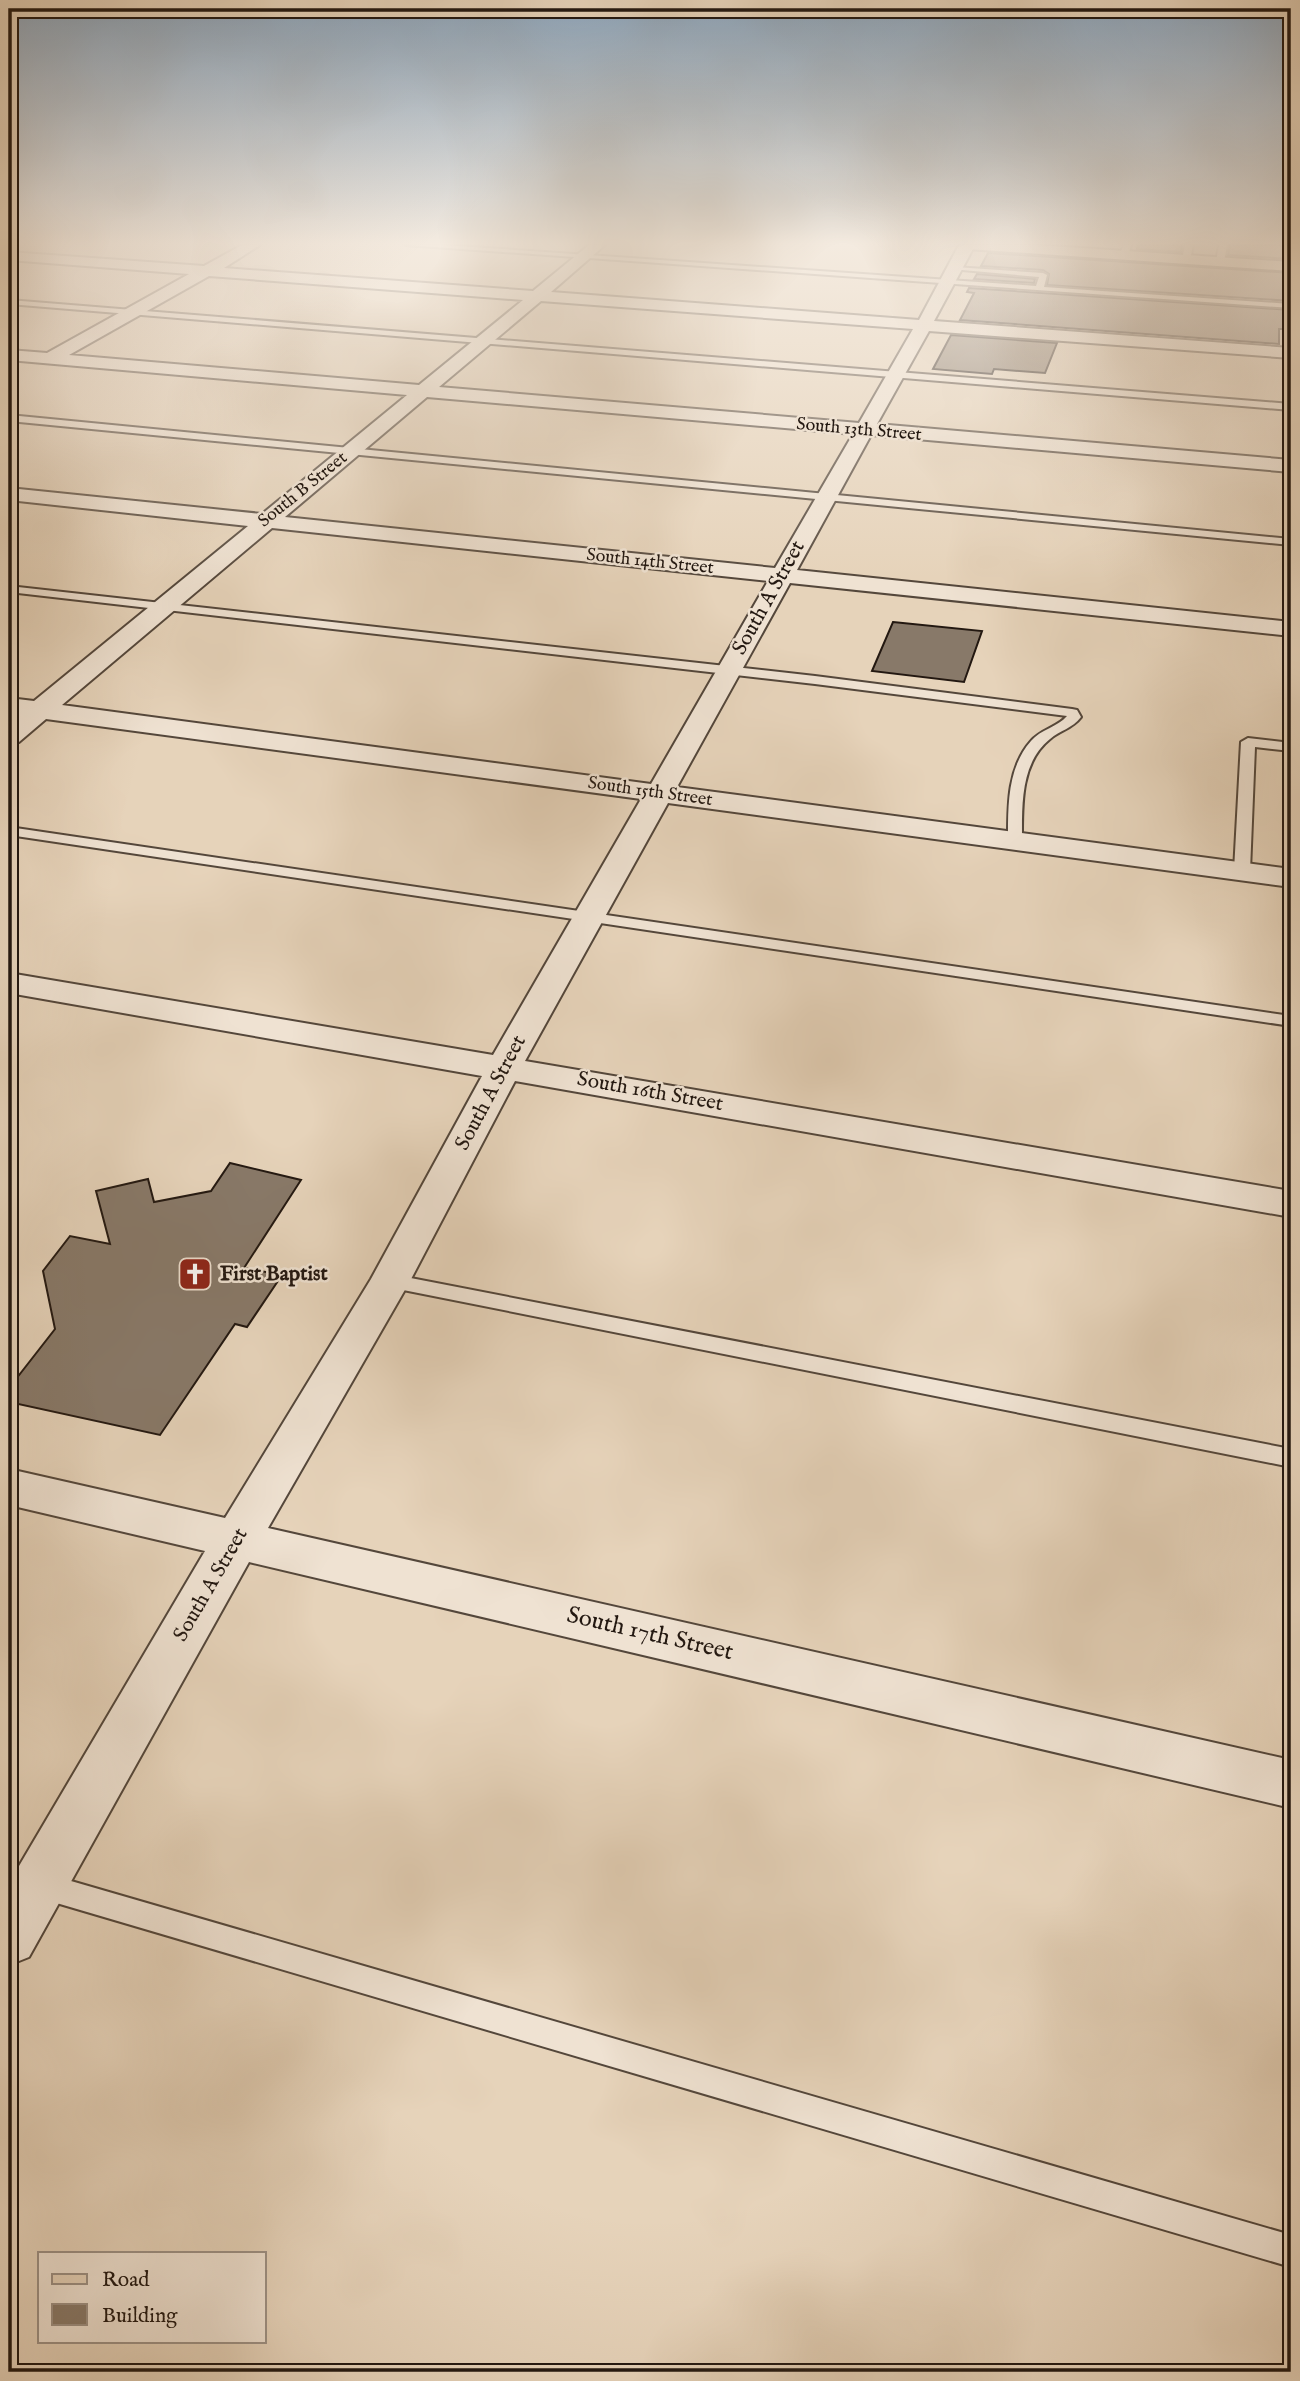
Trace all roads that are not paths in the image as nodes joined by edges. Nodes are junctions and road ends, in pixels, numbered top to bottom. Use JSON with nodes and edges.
{"nodes":[{"id":1,"x":25,"y":356,"type":"edge"},
{"id":2,"x":54,"y":356,"type":"edge"},
{"id":3,"x":465,"y":356,"type":"edge"},
{"id":4,"x":672,"y":356,"type":"edge"},
{"id":5,"x":906,"y":356,"type":"edge"},
{"id":6,"x":51,"y":358,"type":"junction"},
{"id":7,"x":895,"y":374,"type":"junction"},
{"id":8,"x":19,"y":376,"type":"dead end"},
{"id":9,"x":423,"y":392,"type":"junction"},
{"id":10,"x":1291,"y":407,"type":"edge"},
{"id":11,"x":9,"y":418,"type":"edge"},
{"id":12,"x":862,"y":430,"type":"junction"},
{"id":13,"x":351,"y":451,"type":"junction"},
{"id":14,"x":1291,"y":466,"type":"edge"},
{"id":15,"x":9,"y":494,"type":"edge"},
{"id":16,"x":825,"y":497,"type":"junction"},
{"id":17,"x":265,"y":521,"type":"junction"},
{"id":18,"x":1291,"y":542,"type":"edge"},
{"id":19,"x":782,"y":576,"type":"junction"},
{"id":20,"x":9,"y":589,"type":"edge"},
{"id":21,"x":163,"y":607,"type":"junction"},
{"id":22,"x":1291,"y":629,"type":"edge"},
{"id":23,"x":728,"y":670,"type":"junction"},
{"id":24,"x":9,"y":706,"type":"edge"},
{"id":25,"x":39,"y":710,"type":"junction"},
{"id":26,"x":9,"y":736,"type":"edge"},
{"id":27,"x":1291,"y":747,"type":"edge"},
{"id":28,"x":659,"y":793,"type":"junction"},
{"id":29,"x":9,"y":831,"type":"edge"},
{"id":30,"x":1015,"y":841,"type":"junction"},
{"id":31,"x":1242,"y":871,"type":"junction"},
{"id":32,"x":1291,"y":878,"type":"edge"},
{"id":33,"x":589,"y":918,"type":"junction"},
{"id":34,"x":9,"y":983,"type":"edge"},
{"id":35,"x":1291,"y":1021,"type":"edge"},
{"id":36,"x":505,"y":1066,"type":"junction"},
{"id":37,"x":1291,"y":1204,"type":"edge"},
{"id":38,"x":390,"y":1281,"type":"junction"},
{"id":39,"x":1291,"y":1458,"type":"edge"},
{"id":40,"x":9,"y":1487,"type":"edge"},
{"id":41,"x":237,"y":1538,"type":"junction"},
{"id":42,"x":1291,"y":1784,"type":"edge"},
{"id":43,"x":24,"y":1880,"type":"edge"},
{"id":44,"x":9,"y":1937,"type":"edge"},
{"id":45,"x":1291,"y":2251,"type":"edge"}],
"edges":[{"from":1,"to":6,"type":"street","name":"South 13th Street"},
{"from":2,"to":6,"type":"street"},
{"from":3,"to":9,"type":"street","name":"South B Street"},
{"from":4,"to":7,"type":"lane"},
{"from":5,"to":7,"type":"street","name":"South A Street"},
{"from":6,"to":8,"type":"street"},
{"from":6,"to":9,"type":"street","name":"South 13th Street"},
{"from":7,"to":10,"type":"lane"},
{"from":7,"to":12,"type":"street","name":"South A Street"},
{"from":9,"to":12,"type":"street","name":"South 13th Street"},
{"from":9,"to":13,"type":"street","name":"South B Street"},
{"from":11,"to":13,"type":"lane"},
{"from":12,"to":14,"type":"street","name":"South 13th Street"},
{"from":12,"to":16,"type":"street","name":"South A Street"},
{"from":13,"to":16,"type":"lane"},
{"from":13,"to":17,"type":"street","name":"South B Street"},
{"from":15,"to":17,"type":"street","name":"South 14th Street"},
{"from":16,"to":18,"type":"lane"},
{"from":16,"to":19,"type":"street","name":"South A Street"},
{"from":17,"to":19,"type":"street","name":"South 14th Street"},
{"from":17,"to":21,"type":"street","name":"South B Street"},
{"from":19,"to":22,"type":"street","name":"South 14th Street"},
{"from":19,"to":23,"type":"street","name":"South A Street"},
{"from":20,"to":21,"type":"lane"},
{"from":21,"to":23,"type":"lane"},
{"from":21,"to":25,"type":"street","name":"South B Street"},
{"from":23,"to":28,"type":"street","name":"South A Street"},
{"from":23,"to":30,"type":"lane"},
{"from":24,"to":25,"type":"street","name":"South 15th Street"},
{"from":25,"to":26,"type":"street","name":"South B Street"},
{"from":25,"to":28,"type":"street","name":"South 15th Street"},
{"from":27,"to":31,"type":"lane"},
{"from":28,"to":30,"type":"street","name":"South 15th Street"},
{"from":28,"to":33,"type":"street","name":"South A Street"},
{"from":29,"to":33,"type":"lane"},
{"from":30,"to":31,"type":"street","name":"South 15th Street"},
{"from":31,"to":32,"type":"street","name":"South 15th Street"},
{"from":33,"to":35,"type":"lane"},
{"from":33,"to":36,"type":"street","name":"South A Street"},
{"from":34,"to":36,"type":"street","name":"South 16th Street"},
{"from":36,"to":37,"type":"street","name":"South 16th Street"},
{"from":36,"to":38,"type":"street","name":"South A Street"},
{"from":38,"to":39,"type":"lane"},
{"from":38,"to":41,"type":"street","name":"South A Street"},
{"from":40,"to":41,"type":"street","name":"South 17th Street"},
{"from":41,"to":42,"type":"street","name":"South 17th Street"},
{"from":41,"to":43,"type":"street","name":"South A Street"},
{"from":43,"to":44,"type":"street","name":"South A Street"},
{"from":43,"to":45,"type":"lane"}]}
